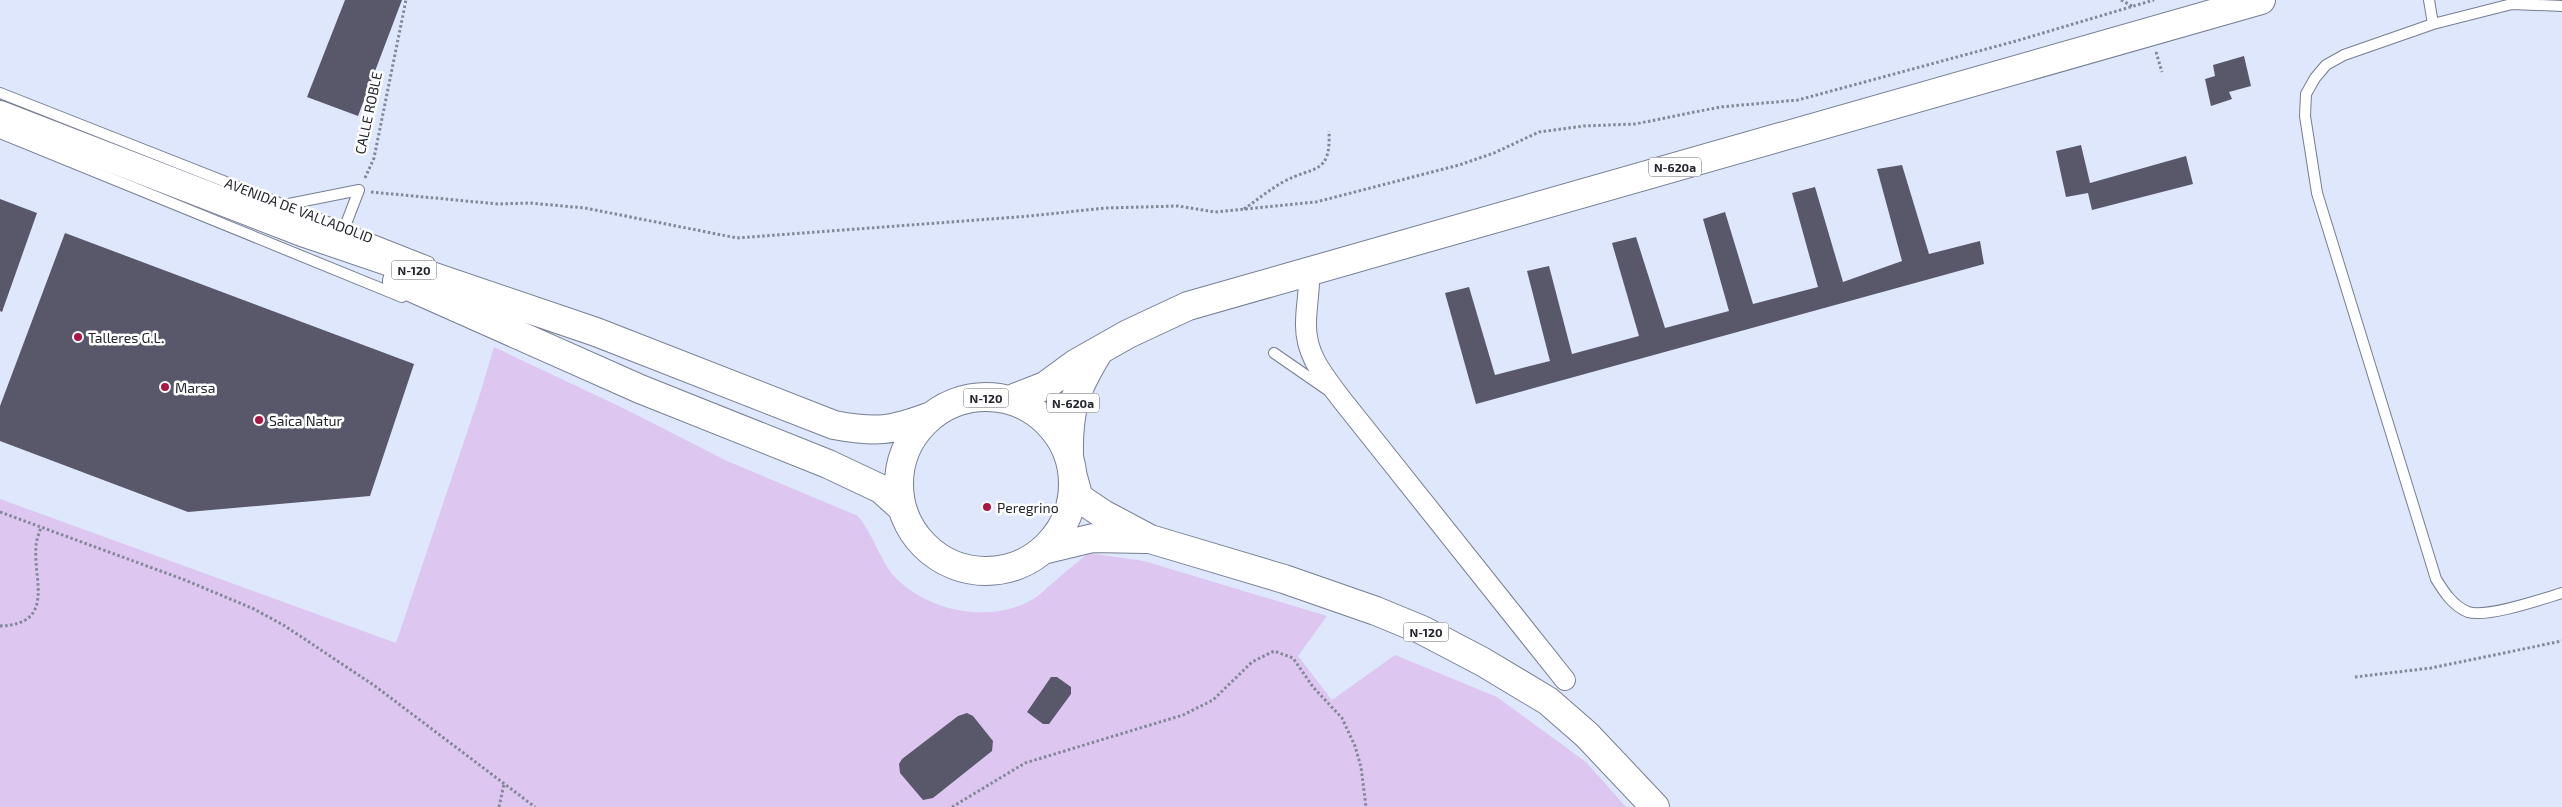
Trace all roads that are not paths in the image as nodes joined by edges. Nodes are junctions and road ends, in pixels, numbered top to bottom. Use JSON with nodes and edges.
{"nodes":[{"id":1,"x":2261,"y":0,"type":"edge"},
{"id":2,"x":2429,"y":0,"type":"edge"},
{"id":3,"x":2562,"y":6,"type":"edge"},
{"id":4,"x":2433,"y":24,"type":"junction"},
{"id":5,"x":0,"y":94,"type":"edge"},
{"id":6,"x":0,"y":115,"type":"edge"},
{"id":7,"x":0,"y":133,"type":"edge"},
{"id":8,"x":233,"y":205,"type":"junction"},
{"id":9,"x":283,"y":205,"type":"junction"},
{"id":10,"x":344,"y":229,"type":"junction"},
{"id":11,"x":436,"y":265,"type":"dead end"},
{"id":12,"x":1309,"y":272,"type":"junction"},
{"id":13,"x":464,"y":275,"type":"dead end"},
{"id":14,"x":411,"y":301,"type":"dead end"},
{"id":15,"x":453,"y":318,"type":"dead end"},
{"id":16,"x":596,"y":332,"type":"junction"},
{"id":17,"x":539,"y":346,"type":"junction"},
{"id":18,"x":1098,"y":353,"type":"junction"},
{"id":19,"x":1274,"y":353,"type":"dead end"},
{"id":20,"x":1009,"y":400,"type":"junction"},
{"id":21,"x":1342,"y":400,"type":"junction"},
{"id":22,"x":932,"y":416,"type":"junction"},
{"id":23,"x":1071,"y":468,"type":"junction"},
{"id":24,"x":901,"y":507,"type":"junction"},
{"id":25,"x":1150,"y":539,"type":"junction"},
{"id":26,"x":1043,"y":550,"type":"junction"},
{"id":27,"x":2562,"y":593,"type":"edge"},
{"id":28,"x":1565,"y":680,"type":"dead end"},
{"id":29,"x":1655,"y":807,"type":"edge"}],
"edges":[{"from":1,"to":12,"type":"highway","number":"N-620a"},
{"from":2,"to":4,"type":"lane"},
{"from":3,"to":4,"type":"lane"},
{"from":4,"to":27,"type":"lane"},
{"from":5,"to":9,"type":"lane","name":"AVENIDA DE VALLADOLID"},
{"from":6,"to":8,"type":"highway","name":"AVENIDA DE VALLADOLID","number":"N-120"},
{"from":7,"to":14,"type":"lane"},
{"from":8,"to":16,"type":"highway","number":"N-120"},
{"from":8,"to":17,"type":"highway","number":"N-120"},
{"from":9,"to":10,"type":"lane","name":"AVENIDA DE VALLADOLID"},
{"from":9,"to":10,"type":"lane"},
{"from":10,"to":11,"type":"lane","name":"AVENIDA DE VALLADOLID"},
{"from":12,"to":18,"type":"highway","number":"N-620a"},
{"from":12,"to":21,"type":"street"},
{"from":13,"to":16,"type":"lane"},
{"from":15,"to":17,"type":"lane"},
{"from":16,"to":22,"type":"highway","number":"N-120"},
{"from":17,"to":24,"type":"highway","number":"N-120"},
{"from":18,"to":20,"type":"highway","number":"N-620a"},
{"from":18,"to":23,"type":"highway","number":"N-620a"},
{"from":19,"to":21,"type":"lane"},
{"from":20,"to":22,"type":"highway","number":"N-120"},
{"from":20,"to":23,"type":"highway","number":"N-120"},
{"from":21,"to":28,"type":"street"},
{"from":22,"to":24,"type":"highway","number":"N-120"},
{"from":23,"to":25,"type":"highway","number":"N-120"},
{"from":23,"to":26,"type":"highway","number":"N-120"},
{"from":24,"to":26,"type":"highway","number":"N-120"},
{"from":25,"to":26,"type":"highway","number":"N-120"},
{"from":25,"to":29,"type":"highway","number":"N-120"}]}
